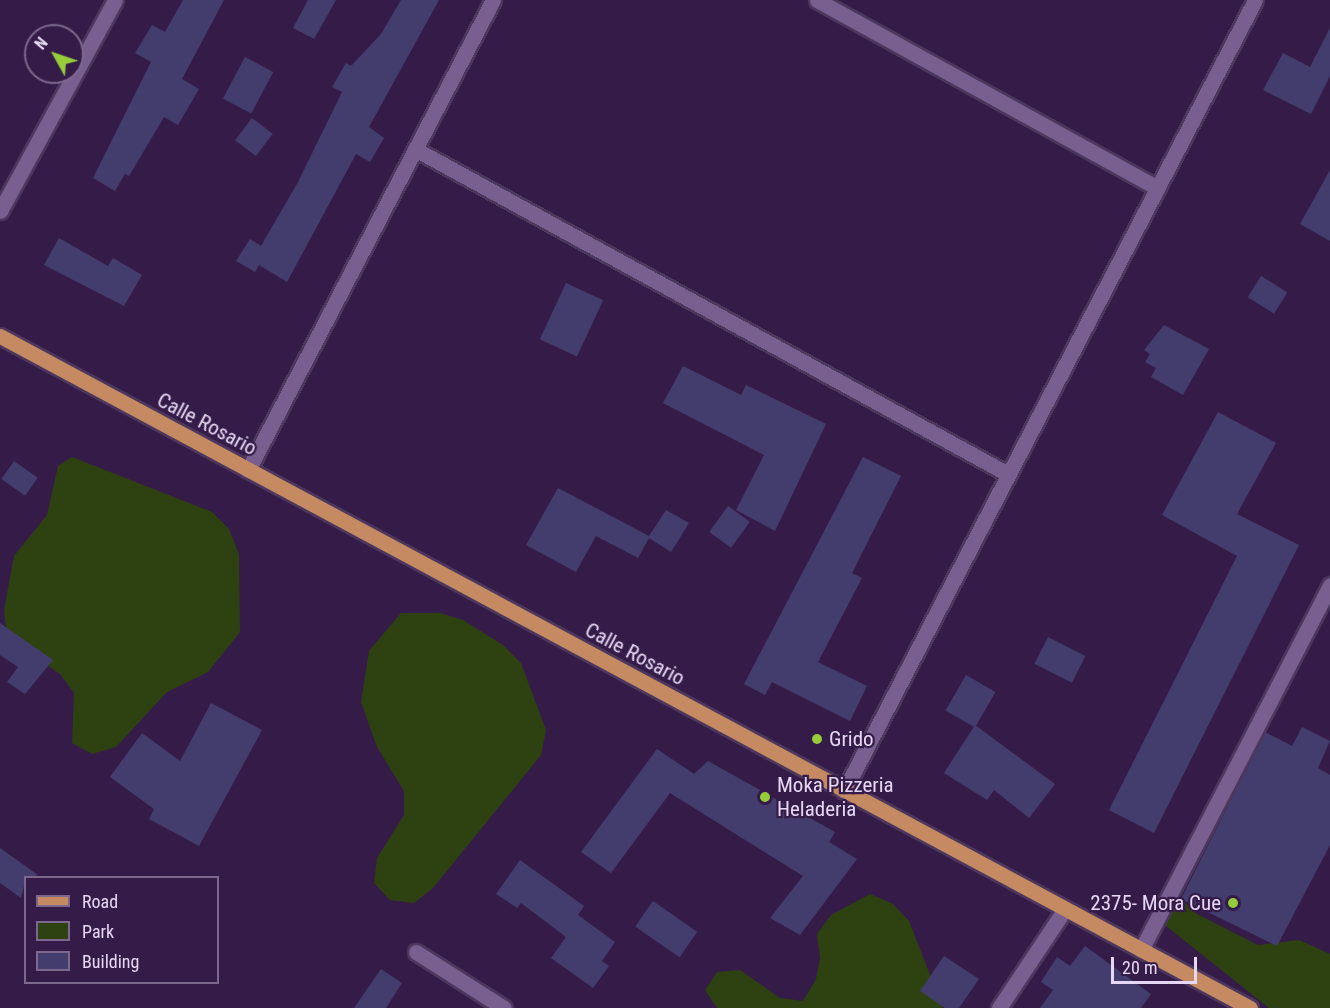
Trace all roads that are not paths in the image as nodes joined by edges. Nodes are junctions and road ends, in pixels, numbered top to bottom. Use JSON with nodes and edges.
{"nodes":[{"id":1,"x":115,"y":0,"type":"edge"},
{"id":2,"x":493,"y":0,"type":"edge"},
{"id":3,"x":816,"y":0,"type":"edge"},
{"id":4,"x":1255,"y":0,"type":"edge"},
{"id":5,"x":415,"y":149,"type":"junction"},
{"id":6,"x":1157,"y":188,"type":"junction"},
{"id":7,"x":0,"y":211,"type":"edge"},
{"id":8,"x":0,"y":336,"type":"edge"},
{"id":9,"x":248,"y":470,"type":"junction"},
{"id":10,"x":1008,"y":474,"type":"junction"},
{"id":11,"x":1330,"y":585,"type":"edge"},
{"id":12,"x":843,"y":790,"type":"junction"},
{"id":13,"x":1065,"y":909,"type":"junction"},
{"id":14,"x":1141,"y":950,"type":"junction"},
{"id":15,"x":416,"y":952,"type":"dead end"},
{"id":16,"x":504,"y":1008,"type":"edge"},
{"id":17,"x":999,"y":1008,"type":"edge"},
{"id":18,"x":1250,"y":1008,"type":"edge"}],
"edges":[{"from":1,"to":7,"type":"street"},
{"from":2,"to":5,"type":"street"},
{"from":3,"to":6,"type":"street"},
{"from":4,"to":6,"type":"street"},
{"from":5,"to":9,"type":"street"},
{"from":5,"to":10,"type":"street"},
{"from":6,"to":10,"type":"street"},
{"from":8,"to":9,"type":"main road","name":"Calle Rosario"},
{"from":9,"to":12,"type":"main road","name":"Calle Rosario"},
{"from":10,"to":12,"type":"street"},
{"from":11,"to":14,"type":"street"},
{"from":12,"to":13,"type":"main road","name":"Calle Rosario"},
{"from":13,"to":14,"type":"main road","name":"Calle Rosario"},
{"from":13,"to":17,"type":"street"},
{"from":14,"to":18,"type":"main road","name":"Calle Rosario"},
{"from":15,"to":16,"type":"street"}]}
